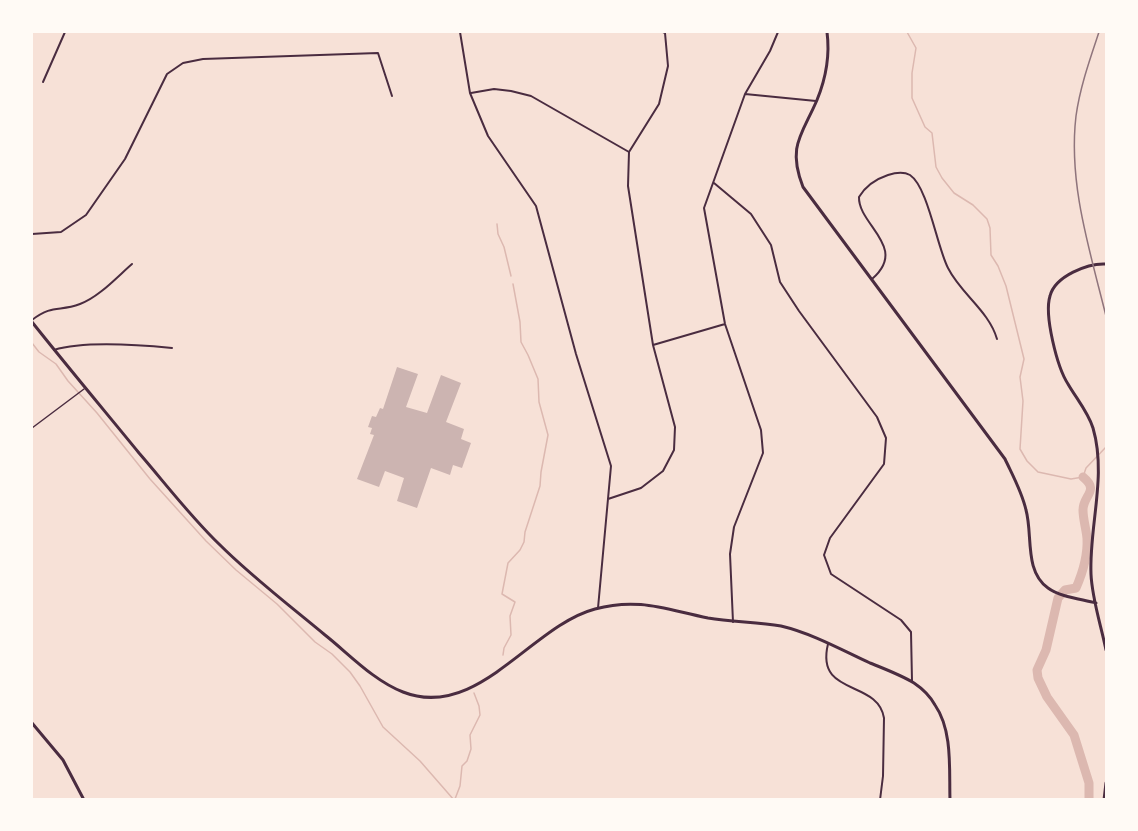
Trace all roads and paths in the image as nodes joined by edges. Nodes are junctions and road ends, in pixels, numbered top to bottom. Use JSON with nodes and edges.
{"nodes":[{"id":1,"x":65,"y":32,"type":"edge"},
{"id":2,"x":460,"y":32,"type":"edge"},
{"id":3,"x":663,"y":32,"type":"edge"},
{"id":4,"x":778,"y":32,"type":"edge"},
{"id":5,"x":827,"y":32,"type":"edge"},
{"id":6,"x":42,"y":82,"type":"dead end"},
{"id":7,"x":470,"y":93,"type":"junction"},
{"id":8,"x":746,"y":94,"type":"junction"},
{"id":9,"x":392,"y":96,"type":"dead end"},
{"id":10,"x":816,"y":101,"type":"junction"},
{"id":11,"x":629,"y":152,"type":"junction"},
{"id":12,"x":714,"y":183,"type":"junction"},
{"id":13,"x":32,"y":234,"type":"edge"},
{"id":14,"x":132,"y":264,"type":"dead end"},
{"id":15,"x":1107,"y":264,"type":"edge"},
{"id":16,"x":871,"y":280,"type":"junction"},
{"id":17,"x":32,"y":321,"type":"edge"},
{"id":18,"x":725,"y":324,"type":"junction"},
{"id":19,"x":997,"y":339,"type":"dead end"},
{"id":20,"x":653,"y":345,"type":"junction"},
{"id":21,"x":172,"y":348,"type":"dead end"},
{"id":22,"x":54,"y":350,"type":"junction"},
{"id":23,"x":86,"y":388,"type":"junction"},
{"id":24,"x":32,"y":428,"type":"edge"},
{"id":25,"x":608,"y":499,"type":"junction"},
{"id":26,"x":1096,"y":603,"type":"junction"},
{"id":27,"x":598,"y":608,"type":"junction"},
{"id":28,"x":734,"y":622,"type":"junction"},
{"id":29,"x":828,"y":644,"type":"junction"},
{"id":30,"x":1107,"y":650,"type":"edge"},
{"id":31,"x":912,"y":681,"type":"junction"},
{"id":32,"x":32,"y":723,"type":"edge"},
{"id":33,"x":1107,"y":783,"type":"edge"},
{"id":34,"x":84,"y":800,"type":"edge"},
{"id":35,"x":880,"y":800,"type":"edge"},
{"id":36,"x":950,"y":800,"type":"edge"},
{"id":37,"x":1104,"y":800,"type":"edge"}],
"edges":[{"from":1,"to":6,"type":"street"},
{"from":2,"to":7,"type":"street"},
{"from":3,"to":11,"type":"street"},
{"from":4,"to":8,"type":"street"},
{"from":5,"to":10,"type":"street"},
{"from":7,"to":11,"type":"street"},
{"from":7,"to":25,"type":"street"},
{"from":8,"to":10,"type":"street"},
{"from":8,"to":12,"type":"street"},
{"from":9,"to":13,"type":"street"},
{"from":10,"to":16,"type":"street"},
{"from":11,"to":20,"type":"street"},
{"from":12,"to":18,"type":"street"},
{"from":12,"to":31,"type":"street"},
{"from":14,"to":17,"type":"street"},
{"from":15,"to":26,"type":"street"},
{"from":16,"to":19,"type":"street"},
{"from":16,"to":26,"type":"street"},
{"from":17,"to":22,"type":"street"},
{"from":18,"to":20,"type":"street"},
{"from":18,"to":28,"type":"street"},
{"from":20,"to":25,"type":"street"},
{"from":21,"to":22,"type":"street"},
{"from":22,"to":23,"type":"street"},
{"from":23,"to":24,"type":"lane"},
{"from":23,"to":27,"type":"street"},
{"from":25,"to":27,"type":"street"},
{"from":26,"to":30,"type":"street"},
{"from":27,"to":28,"type":"street"},
{"from":28,"to":29,"type":"street"},
{"from":29,"to":31,"type":"street"},
{"from":29,"to":35,"type":"street"},
{"from":31,"to":36,"type":"street"},
{"from":32,"to":34,"type":"street"},
{"from":33,"to":37,"type":"street"}]}
